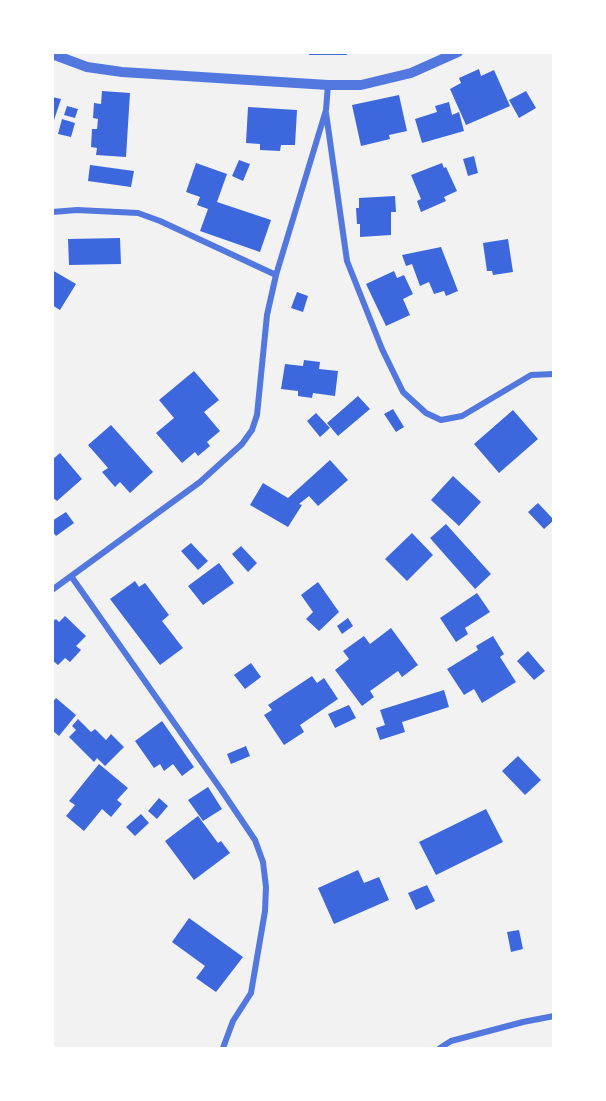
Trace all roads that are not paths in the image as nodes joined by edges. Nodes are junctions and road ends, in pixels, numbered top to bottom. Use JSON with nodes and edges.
{"nodes":[{"id":1,"x":458,"y":52,"type":"edge"},
{"id":2,"x":52,"y":54,"type":"edge"},
{"id":3,"x":328,"y":85,"type":"junction"},
{"id":4,"x":326,"y":110,"type":"junction"},
{"id":5,"x":52,"y":212,"type":"edge"},
{"id":6,"x":276,"y":274,"type":"junction"},
{"id":7,"x":554,"y":374,"type":"edge"},
{"id":8,"x":71,"y":576,"type":"junction"},
{"id":9,"x":52,"y":590,"type":"edge"},
{"id":10,"x":554,"y":1016,"type":"edge"},
{"id":11,"x":223,"y":1048,"type":"edge"},
{"id":12,"x":440,"y":1048,"type":"edge"}],
"edges":[{"from":1,"to":3,"type":"street"},
{"from":2,"to":3,"type":"street"},
{"from":3,"to":4,"type":"street"},
{"from":4,"to":6,"type":"street"},
{"from":4,"to":7,"type":"street"},
{"from":5,"to":6,"type":"street"},
{"from":6,"to":8,"type":"street"},
{"from":8,"to":9,"type":"street"},
{"from":8,"to":11,"type":"street"},
{"from":10,"to":12,"type":"street"}]}
